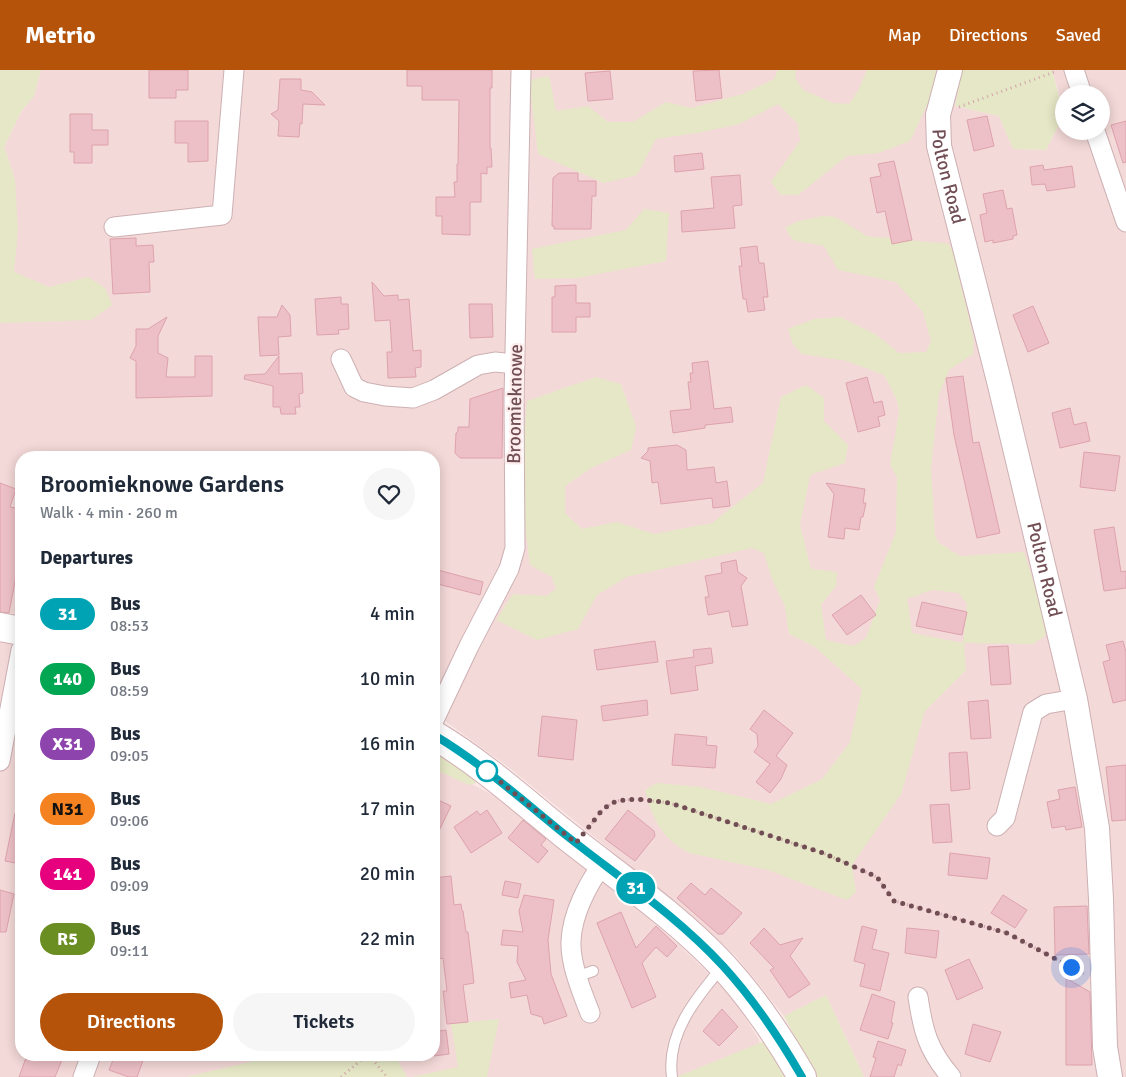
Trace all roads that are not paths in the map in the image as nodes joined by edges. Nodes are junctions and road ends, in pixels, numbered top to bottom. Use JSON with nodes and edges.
{"nodes":[{"id":1,"x":234,"y":70,"type":"edge"},
{"id":2,"x":521,"y":70,"type":"edge"},
{"id":3,"x":950,"y":70,"type":"edge"},
{"id":4,"x":1074,"y":70,"type":"edge"},
{"id":5,"x":1079,"y":85,"type":"edge"},
{"id":6,"x":1098,"y":140,"type":"edge"},
{"id":7,"x":1126,"y":222,"type":"edge"},
{"id":8,"x":114,"y":228,"type":"dead end"},
{"id":9,"x":341,"y":359,"type":"dead end"},
{"id":10,"x":515,"y":364,"type":"junction"},
{"id":11,"x":0,"y":627,"type":"edge"},
{"id":12,"x":15,"y":630,"type":"edge"},
{"id":13,"x":15,"y":682,"type":"edge"},
{"id":14,"x":1075,"y":699,"type":"junction"},
{"id":15,"x":440,"y":707,"type":"edge"},
{"id":16,"x":440,"y":739,"type":"edge"},
{"id":17,"x":0,"y":762,"type":"edge"},
{"id":18,"x":997,"y":826,"type":"dead end"},
{"id":19,"x":604,"y":863,"type":"junction"},
{"id":20,"x":723,"y":966,"type":"junction"},
{"id":21,"x":918,"y":997,"type":"dead end"},
{"id":22,"x":590,"y":1013,"type":"dead end"},
{"id":23,"x":89,"y":1061,"type":"edge"},
{"id":24,"x":83,"y":1077,"type":"edge"},
{"id":25,"x":672,"y":1077,"type":"edge"},
{"id":26,"x":802,"y":1077,"type":"edge"},
{"id":27,"x":951,"y":1077,"type":"edge"},
{"id":28,"x":1110,"y":1077,"type":"edge"}],
"edges":[{"from":1,"to":8,"type":"street"},
{"from":2,"to":10,"type":"street","name":"Broomieknowe"},
{"from":3,"to":14,"type":"street","name":"Polton Road"},
{"from":4,"to":5,"type":"street"},
{"from":6,"to":7,"type":"street"},
{"from":9,"to":10,"type":"street"},
{"from":10,"to":15,"type":"street","name":"Broomieknowe"},
{"from":11,"to":12,"type":"main road"},
{"from":13,"to":17,"type":"street"},
{"from":14,"to":18,"type":"street"},
{"from":14,"to":28,"type":"street","name":"Polton Road"},
{"from":16,"to":19,"type":"main road"},
{"from":19,"to":20,"type":"main road"},
{"from":19,"to":22,"type":"street"},
{"from":20,"to":25,"type":"lane"},
{"from":20,"to":26,"type":"main road"},
{"from":21,"to":27,"type":"street"},
{"from":23,"to":24,"type":"street"}]}
